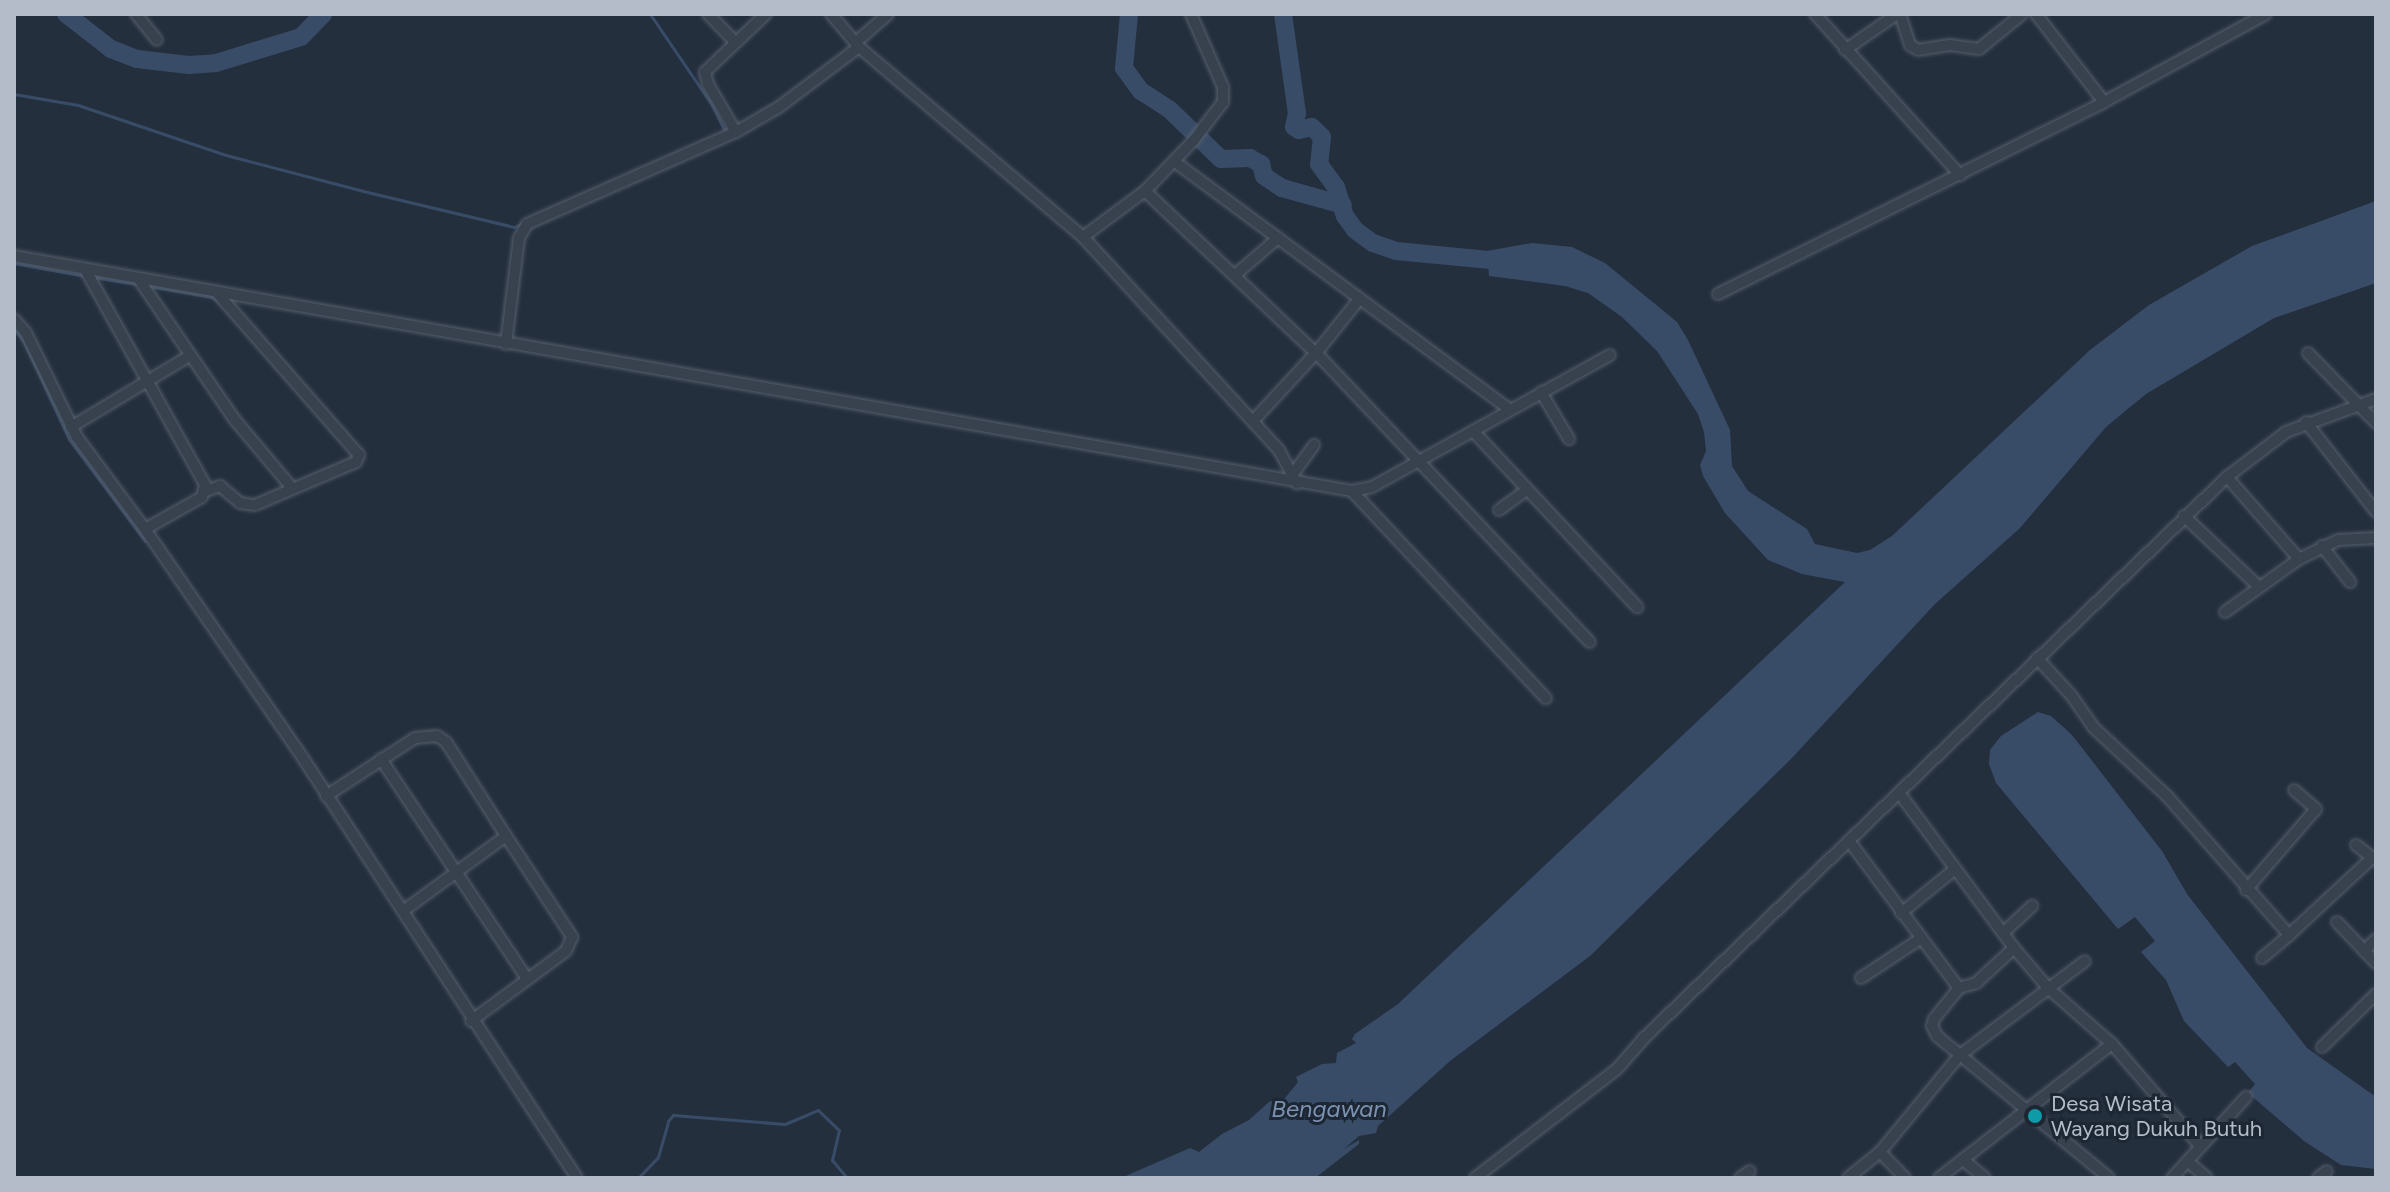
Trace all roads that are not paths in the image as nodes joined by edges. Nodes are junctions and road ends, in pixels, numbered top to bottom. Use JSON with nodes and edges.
{"nodes":[{"id":1,"x":136,"y":14,"type":"edge"},
{"id":2,"x":708,"y":14,"type":"edge"},
{"id":3,"x":766,"y":14,"type":"edge"},
{"id":4,"x":831,"y":14,"type":"edge"},
{"id":5,"x":888,"y":14,"type":"edge"},
{"id":6,"x":1191,"y":14,"type":"edge"},
{"id":7,"x":1815,"y":14,"type":"edge"},
{"id":8,"x":1899,"y":14,"type":"edge"},
{"id":9,"x":2022,"y":14,"type":"edge"},
{"id":10,"x":2036,"y":14,"type":"edge"},
{"id":11,"x":2266,"y":14,"type":"edge"},
{"id":12,"x":157,"y":40,"type":"dead end"},
{"id":13,"x":735,"y":42,"type":"junction"},
{"id":14,"x":857,"y":45,"type":"junction"},
{"id":15,"x":1845,"y":50,"type":"junction"},
{"id":16,"x":2104,"y":102,"type":"junction"},
{"id":17,"x":735,"y":129,"type":"junction"},
{"id":18,"x":1175,"y":162,"type":"junction"},
{"id":19,"x":1960,"y":175,"type":"junction"},
{"id":20,"x":1145,"y":191,"type":"junction"},
{"id":21,"x":1083,"y":237,"type":"junction"},
{"id":22,"x":1278,"y":238,"type":"junction"},
{"id":23,"x":14,"y":256,"type":"edge"},
{"id":24,"x":85,"y":269,"type":"junction"},
{"id":25,"x":1235,"y":275,"type":"junction"},
{"id":26,"x":138,"y":278,"type":"junction"},
{"id":27,"x":218,"y":294,"type":"junction"},
{"id":28,"x":1718,"y":294,"type":"dead end"},
{"id":29,"x":1360,"y":298,"type":"junction"},
{"id":30,"x":14,"y":319,"type":"edge"},
{"id":31,"x":506,"y":344,"type":"junction"},
{"id":32,"x":1316,"y":353,"type":"junction"},
{"id":33,"x":2308,"y":353,"type":"dead end"},
{"id":34,"x":1610,"y":355,"type":"dead end"},
{"id":35,"x":189,"y":356,"type":"junction"},
{"id":36,"x":146,"y":382,"type":"junction"},
{"id":37,"x":1541,"y":392,"type":"junction"},
{"id":38,"x":2376,"y":399,"type":"edge"},
{"id":39,"x":2359,"y":404,"type":"junction"},
{"id":40,"x":1509,"y":409,"type":"junction"},
{"id":41,"x":1253,"y":421,"type":"junction"},
{"id":42,"x":2306,"y":422,"type":"junction"},
{"id":43,"x":2376,"y":423,"type":"edge"},
{"id":44,"x":71,"y":427,"type":"junction"},
{"id":45,"x":1473,"y":431,"type":"junction"},
{"id":46,"x":1569,"y":439,"type":"dead end"},
{"id":47,"x":1314,"y":445,"type":"dead end"},
{"id":48,"x":1419,"y":461,"type":"junction"},
{"id":49,"x":2227,"y":477,"type":"junction"},
{"id":50,"x":1295,"y":479,"type":"junction"},
{"id":51,"x":292,"y":488,"type":"junction"},
{"id":52,"x":206,"y":491,"type":"junction"},
{"id":53,"x":1352,"y":491,"type":"junction"},
{"id":54,"x":1525,"y":491,"type":"junction"},
{"id":55,"x":1499,"y":510,"type":"dead end"},
{"id":56,"x":2376,"y":512,"type":"edge"},
{"id":57,"x":2184,"y":516,"type":"junction"},
{"id":58,"x":145,"y":529,"type":"junction"},
{"id":59,"x":2376,"y":538,"type":"edge"},
{"id":60,"x":2322,"y":546,"type":"junction"},
{"id":61,"x":2299,"y":559,"type":"junction"},
{"id":62,"x":2350,"y":582,"type":"dead end"},
{"id":63,"x":2258,"y":586,"type":"junction"},
{"id":64,"x":1637,"y":607,"type":"dead end"},
{"id":65,"x":2225,"y":612,"type":"dead end"},
{"id":66,"x":1590,"y":642,"type":"dead end"},
{"id":67,"x":2037,"y":658,"type":"junction"},
{"id":68,"x":1546,"y":698,"type":"dead end"},
{"id":69,"x":381,"y":759,"type":"junction"},
{"id":70,"x":2294,"y":790,"type":"dead end"},
{"id":71,"x":1900,"y":794,"type":"junction"},
{"id":72,"x":326,"y":796,"type":"junction"},
{"id":73,"x":506,"y":836,"type":"junction"},
{"id":74,"x":1850,"y":842,"type":"junction"},
{"id":75,"x":2356,"y":845,"type":"dead end"},
{"id":76,"x":2374,"y":860,"type":"edge"},
{"id":77,"x":1955,"y":869,"type":"junction"},
{"id":78,"x":457,"y":871,"type":"junction"},
{"id":79,"x":2246,"y":890,"type":"junction"},
{"id":80,"x":2032,"y":906,"type":"dead end"},
{"id":81,"x":403,"y":911,"type":"junction"},
{"id":82,"x":1901,"y":913,"type":"junction"},
{"id":83,"x":2337,"y":922,"type":"dead end"},
{"id":84,"x":2003,"y":933,"type":"junction"},
{"id":85,"x":2289,"y":935,"type":"junction"},
{"id":86,"x":1920,"y":939,"type":"junction"},
{"id":87,"x":2376,"y":939,"type":"edge"},
{"id":88,"x":2014,"y":948,"type":"junction"},
{"id":89,"x":2364,"y":951,"type":"junction"},
{"id":90,"x":2262,"y":958,"type":"dead end"},
{"id":91,"x":2085,"y":961,"type":"dead end"},
{"id":92,"x":2376,"y":963,"type":"edge"},
{"id":93,"x":1861,"y":978,"type":"dead end"},
{"id":94,"x":527,"y":979,"type":"junction"},
{"id":95,"x":1959,"y":988,"type":"junction"},
{"id":96,"x":2048,"y":988,"type":"junction"},
{"id":97,"x":2376,"y":994,"type":"edge"},
{"id":98,"x":471,"y":1021,"type":"junction"},
{"id":99,"x":2112,"y":1044,"type":"junction"},
{"id":100,"x":2322,"y":1047,"type":"dead end"},
{"id":101,"x":1960,"y":1055,"type":"junction"},
{"id":102,"x":2246,"y":1097,"type":"dead end"},
{"id":103,"x":2027,"y":1112,"type":"junction"},
{"id":104,"x":2200,"y":1146,"type":"junction"},
{"id":105,"x":1880,"y":1152,"type":"junction"},
{"id":106,"x":1963,"y":1160,"type":"junction"},
{"id":107,"x":2187,"y":1161,"type":"junction"},
{"id":108,"x":577,"y":1178,"type":"edge"},
{"id":109,"x":1475,"y":1178,"type":"edge"},
{"id":110,"x":1848,"y":1178,"type":"edge"},
{"id":111,"x":1905,"y":1178,"type":"edge"},
{"id":112,"x":1939,"y":1178,"type":"edge"},
{"id":113,"x":1985,"y":1178,"type":"edge"},
{"id":114,"x":2109,"y":1178,"type":"edge"},
{"id":115,"x":2172,"y":1178,"type":"edge"},
{"id":116,"x":2207,"y":1178,"type":"edge"}],
"edges":[{"from":1,"to":12,"type":"street"},
{"from":2,"to":13,"type":"street"},
{"from":3,"to":13,"type":"street"},
{"from":4,"to":14,"type":"street"},
{"from":5,"to":14,"type":"street"},
{"from":6,"to":18,"type":"street"},
{"from":7,"to":15,"type":"street"},
{"from":8,"to":9,"type":"street"},
{"from":8,"to":15,"type":"street"},
{"from":10,"to":16,"type":"street"},
{"from":11,"to":16,"type":"street"},
{"from":13,"to":17,"type":"street"},
{"from":14,"to":17,"type":"street"},
{"from":14,"to":21,"type":"street"},
{"from":15,"to":19,"type":"street"},
{"from":16,"to":19,"type":"street"},
{"from":17,"to":31,"type":"street"},
{"from":18,"to":20,"type":"street"},
{"from":18,"to":22,"type":"street"},
{"from":19,"to":28,"type":"street"},
{"from":20,"to":21,"type":"street"},
{"from":20,"to":25,"type":"street"},
{"from":21,"to":41,"type":"street"},
{"from":22,"to":25,"type":"street"},
{"from":22,"to":29,"type":"street"},
{"from":23,"to":24,"type":"street"},
{"from":24,"to":26,"type":"street"},
{"from":24,"to":36,"type":"street"},
{"from":25,"to":32,"type":"street"},
{"from":26,"to":27,"type":"street"},
{"from":26,"to":35,"type":"street"},
{"from":27,"to":31,"type":"street"},
{"from":27,"to":51,"type":"street"},
{"from":29,"to":32,"type":"street"},
{"from":29,"to":40,"type":"street"},
{"from":30,"to":44,"type":"street"},
{"from":31,"to":50,"type":"street"},
{"from":32,"to":41,"type":"street"},
{"from":32,"to":48,"type":"street"},
{"from":33,"to":39,"type":"street"},
{"from":34,"to":37,"type":"street"},
{"from":35,"to":36,"type":"street"},
{"from":35,"to":51,"type":"street"},
{"from":36,"to":44,"type":"street"},
{"from":36,"to":52,"type":"street"},
{"from":37,"to":40,"type":"street"},
{"from":37,"to":46,"type":"street"},
{"from":38,"to":39,"type":"street"},
{"from":39,"to":42,"type":"street"},
{"from":39,"to":43,"type":"street"},
{"from":40,"to":45,"type":"street"},
{"from":41,"to":50,"type":"street"},
{"from":42,"to":49,"type":"street"},
{"from":42,"to":56,"type":"street"},
{"from":44,"to":58,"type":"street"},
{"from":45,"to":48,"type":"street"},
{"from":45,"to":54,"type":"street"},
{"from":47,"to":50,"type":"street"},
{"from":48,"to":53,"type":"street"},
{"from":48,"to":66,"type":"street"},
{"from":49,"to":57,"type":"street"},
{"from":49,"to":61,"type":"street"},
{"from":50,"to":53,"type":"street"},
{"from":51,"to":52,"type":"street"},
{"from":52,"to":58,"type":"street"},
{"from":53,"to":68,"type":"street"},
{"from":54,"to":55,"type":"street"},
{"from":54,"to":64,"type":"street"},
{"from":57,"to":63,"type":"street"},
{"from":57,"to":67,"type":"street"},
{"from":58,"to":72,"type":"street"},
{"from":59,"to":60,"type":"street"},
{"from":60,"to":61,"type":"street"},
{"from":60,"to":62,"type":"street"},
{"from":61,"to":63,"type":"street"},
{"from":63,"to":65,"type":"street"},
{"from":67,"to":71,"type":"street"},
{"from":67,"to":79,"type":"street"},
{"from":69,"to":72,"type":"street"},
{"from":69,"to":73,"type":"street"},
{"from":69,"to":78,"type":"street"},
{"from":70,"to":79,"type":"street"},
{"from":71,"to":74,"type":"street"},
{"from":71,"to":77,"type":"street"},
{"from":72,"to":81,"type":"street"},
{"from":73,"to":78,"type":"street"},
{"from":73,"to":94,"type":"street"},
{"from":74,"to":82,"type":"street"},
{"from":74,"to":109,"type":"street"},
{"from":75,"to":76,"type":"street"},
{"from":76,"to":85,"type":"street"},
{"from":77,"to":82,"type":"street"},
{"from":77,"to":84,"type":"street"},
{"from":78,"to":81,"type":"street"},
{"from":78,"to":94,"type":"street"},
{"from":79,"to":85,"type":"street"},
{"from":80,"to":84,"type":"street"},
{"from":81,"to":98,"type":"street"},
{"from":82,"to":86,"type":"street"},
{"from":83,"to":89,"type":"street"},
{"from":84,"to":88,"type":"street"},
{"from":85,"to":90,"type":"street"},
{"from":86,"to":93,"type":"street"},
{"from":86,"to":95,"type":"street"},
{"from":87,"to":89,"type":"street"},
{"from":88,"to":95,"type":"street"},
{"from":88,"to":96,"type":"street"},
{"from":89,"to":92,"type":"street"},
{"from":91,"to":96,"type":"street"},
{"from":94,"to":98,"type":"street"},
{"from":95,"to":101,"type":"street"},
{"from":96,"to":99,"type":"street"},
{"from":96,"to":101,"type":"street"},
{"from":97,"to":100,"type":"street"},
{"from":98,"to":108,"type":"street"},
{"from":99,"to":103,"type":"street"},
{"from":99,"to":104,"type":"street"},
{"from":101,"to":103,"type":"street"},
{"from":101,"to":105,"type":"street"},
{"from":102,"to":104,"type":"street"},
{"from":103,"to":106,"type":"street"},
{"from":103,"to":114,"type":"street"},
{"from":104,"to":107,"type":"street"},
{"from":105,"to":110,"type":"street"},
{"from":105,"to":111,"type":"street"},
{"from":106,"to":112,"type":"street"},
{"from":106,"to":113,"type":"street"},
{"from":107,"to":115,"type":"street"},
{"from":107,"to":116,"type":"street"}]}
